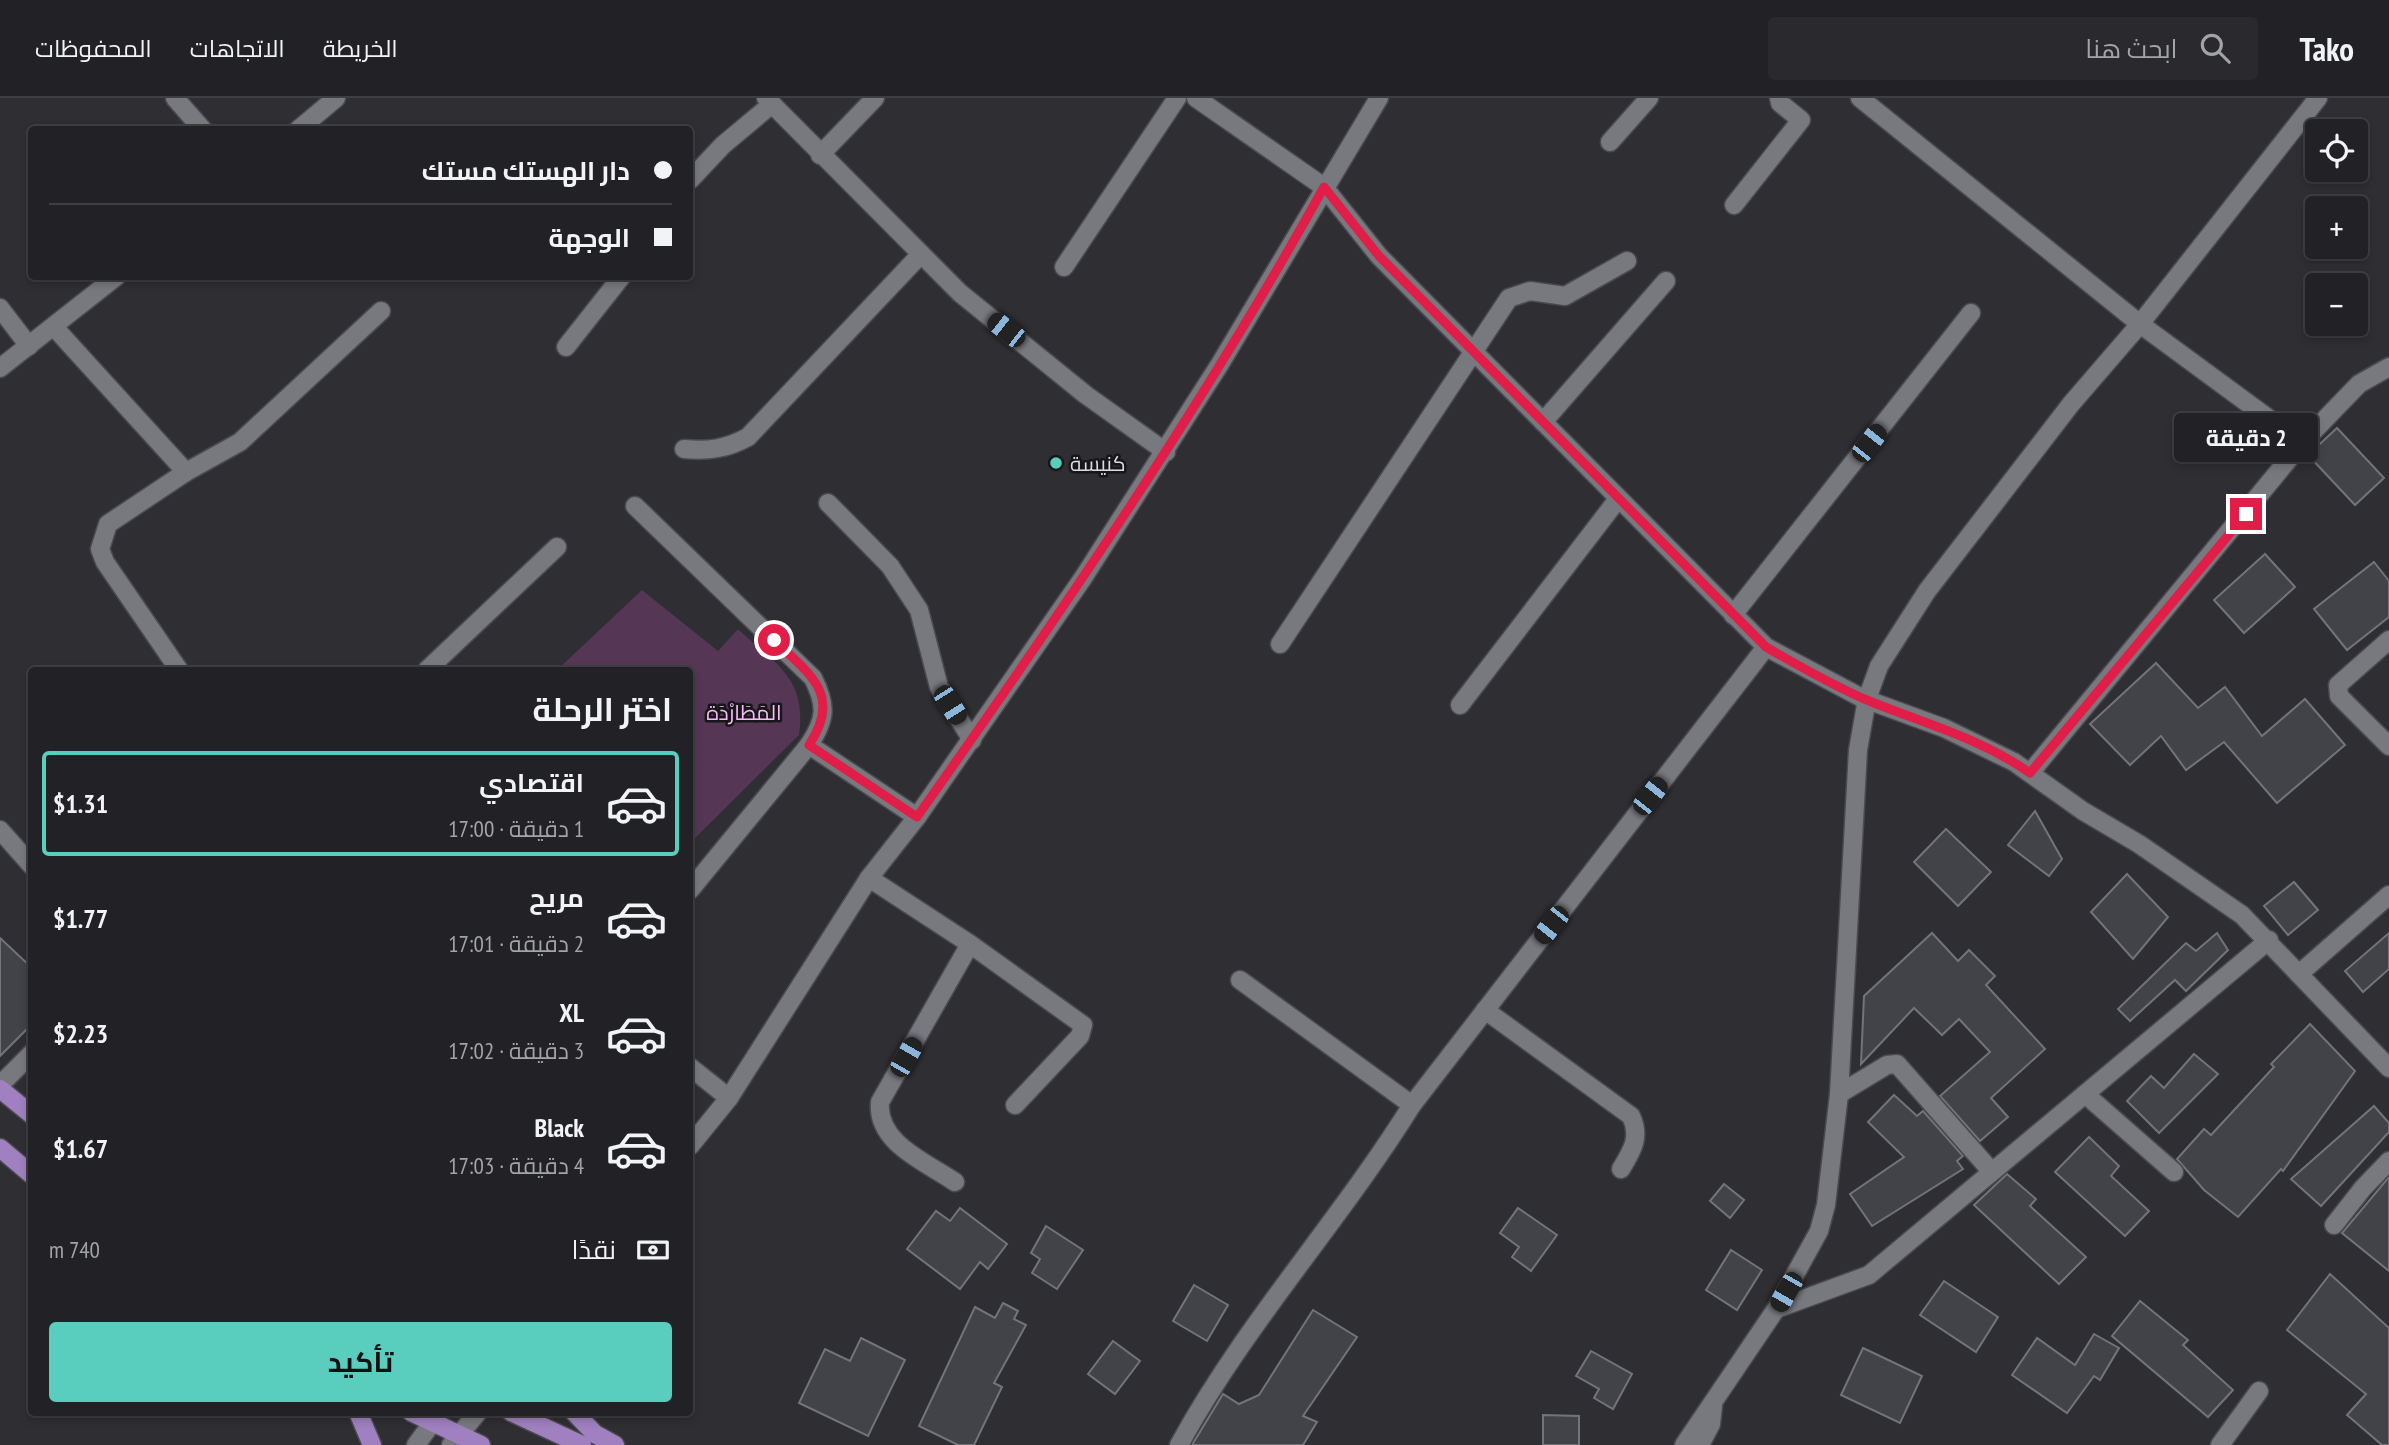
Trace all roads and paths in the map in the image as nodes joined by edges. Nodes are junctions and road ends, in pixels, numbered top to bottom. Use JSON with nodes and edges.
{"nodes":[{"id":1,"x":175,"y":98,"type":"edge"},
{"id":2,"x":336,"y":98,"type":"edge"},
{"id":3,"x":875,"y":98,"type":"edge"},
{"id":4,"x":1177,"y":98,"type":"edge"},
{"id":5,"x":1196,"y":98,"type":"edge"},
{"id":6,"x":1379,"y":98,"type":"edge"},
{"id":7,"x":1649,"y":98,"type":"edge"},
{"id":8,"x":1779,"y":98,"type":"edge"},
{"id":9,"x":1860,"y":98,"type":"edge"},
{"id":10,"x":2319,"y":98,"type":"edge"},
{"id":11,"x":769,"y":101,"type":"edge"},
{"id":12,"x":200,"y":126,"type":"edge"},
{"id":13,"x":303,"y":126,"type":"edge"},
{"id":14,"x":1610,"y":142,"type":"dead end"},
{"id":15,"x":820,"y":155,"type":"junction"},
{"id":16,"x":693,"y":177,"type":"edge"},
{"id":17,"x":1324,"y":187,"type":"junction"},
{"id":18,"x":1734,"y":205,"type":"dead end"},
{"id":19,"x":921,"y":254,"type":"junction"},
{"id":20,"x":1627,"y":261,"type":"dead end"},
{"id":21,"x":1064,"y":267,"type":"dead end"},
{"id":22,"x":112,"y":280,"type":"edge"},
{"id":23,"x":619,"y":280,"type":"edge"},
{"id":24,"x":1666,"y":281,"type":"dead end"},
{"id":25,"x":0,"y":308,"type":"edge"},
{"id":26,"x":381,"y":311,"type":"dead end"},
{"id":27,"x":1971,"y":313,"type":"dead end"},
{"id":28,"x":2140,"y":324,"type":"junction"},
{"id":29,"x":54,"y":327,"type":"junction"},
{"id":30,"x":29,"y":346,"type":"junction"},
{"id":31,"x":566,"y":347,"type":"dead end"},
{"id":32,"x":1475,"y":351,"type":"junction"},
{"id":33,"x":2389,"y":367,"type":"edge"},
{"id":34,"x":0,"y":368,"type":"edge"},
{"id":35,"x":1544,"y":422,"type":"junction"},
{"id":36,"x":2302,"y":443,"type":"junction"},
{"id":37,"x":684,"y":449,"type":"dead end"},
{"id":38,"x":1166,"y":452,"type":"junction"},
{"id":39,"x":186,"y":472,"type":"junction"},
{"id":40,"x":1618,"y":499,"type":"junction"},
{"id":41,"x":828,"y":503,"type":"dead end"},
{"id":42,"x":635,"y":506,"type":"dead end"},
{"id":43,"x":557,"y":547,"type":"dead end"},
{"id":44,"x":1733,"y":615,"type":"junction"},
{"id":45,"x":2389,"y":640,"type":"edge"},
{"id":46,"x":1280,"y":643,"type":"dead end"},
{"id":47,"x":1766,"y":647,"type":"junction"},
{"id":48,"x":176,"y":667,"type":"edge"},
{"id":49,"x":431,"y":667,"type":"edge"},
{"id":50,"x":1867,"y":699,"type":"junction"},
{"id":51,"x":1460,"y":705,"type":"dead end"},
{"id":52,"x":972,"y":740,"type":"junction"},
{"id":53,"x":809,"y":745,"type":"junction"},
{"id":54,"x":2389,"y":746,"type":"edge"},
{"id":55,"x":2030,"y":773,"type":"junction"},
{"id":56,"x":917,"y":817,"type":"junction"},
{"id":57,"x":0,"y":830,"type":"edge"},
{"id":58,"x":28,"y":862,"type":"edge"},
{"id":59,"x":869,"y":878,"type":"junction"},
{"id":60,"x":693,"y":886,"type":"edge"},
{"id":61,"x":2389,"y":895,"type":"edge"},
{"id":62,"x":2269,"y":940,"type":"junction"},
{"id":63,"x":970,"y":944,"type":"junction"},
{"id":64,"x":2300,"y":974,"type":"junction"},
{"id":65,"x":1240,"y":980,"type":"dead end"},
{"id":66,"x":1485,"y":1010,"type":"junction"},
{"id":67,"x":28,"y":1058,"type":"edge"},
{"id":68,"x":2389,"y":1068,"type":"edge"},
{"id":69,"x":693,"y":1070,"type":"edge"},
{"id":70,"x":0,"y":1087,"type":"edge"},
{"id":71,"x":1839,"y":1094,"type":"junction"},
{"id":72,"x":2085,"y":1094,"type":"junction"},
{"id":73,"x":729,"y":1098,"type":"junction"},
{"id":74,"x":1015,"y":1105,"type":"dead end"},
{"id":75,"x":1412,"y":1105,"type":"junction"},
{"id":76,"x":28,"y":1112,"type":"edge"},
{"id":77,"x":693,"y":1142,"type":"edge"},
{"id":78,"x":0,"y":1148,"type":"edge"},
{"id":79,"x":2389,"y":1161,"type":"edge"},
{"id":80,"x":1621,"y":1169,"type":"dead end"},
{"id":81,"x":28,"y":1172,"type":"edge"},
{"id":82,"x":1992,"y":1172,"type":"junction"},
{"id":83,"x":2174,"y":1172,"type":"dead end"},
{"id":84,"x":955,"y":1182,"type":"dead end"},
{"id":85,"x":2334,"y":1225,"type":"dead end"},
{"id":86,"x":1776,"y":1309,"type":"junction"},
{"id":87,"x":2259,"y":1391,"type":"dead end"},
{"id":88,"x":1713,"y":1406,"type":"junction"},
{"id":89,"x":360,"y":1416,"type":"edge"},
{"id":90,"x":475,"y":1416,"type":"edge"},
{"id":91,"x":520,"y":1416,"type":"edge"},
{"id":92,"x":578,"y":1416,"type":"edge"},
{"id":93,"x":436,"y":1418,"type":"edge"},
{"id":94,"x":455,"y":1440,"type":"edge"},
{"id":95,"x":372,"y":1445,"type":"edge"},
{"id":96,"x":416,"y":1445,"type":"edge"},
{"id":97,"x":481,"y":1445,"type":"edge"},
{"id":98,"x":582,"y":1445,"type":"edge"},
{"id":99,"x":615,"y":1445,"type":"edge"},
{"id":100,"x":1179,"y":1445,"type":"edge"},
{"id":101,"x":1684,"y":1445,"type":"edge"},
{"id":102,"x":1700,"y":1445,"type":"edge"},
{"id":103,"x":2220,"y":1445,"type":"edge"}],
"edges":[{"from":1,"to":12,"type":"street"},
{"from":2,"to":13,"type":"street"},
{"from":3,"to":15,"type":"street"},
{"from":4,"to":21,"type":"street"},
{"from":5,"to":17,"type":"street"},
{"from":6,"to":17,"type":"street"},
{"from":7,"to":14,"type":"street"},
{"from":8,"to":18,"type":"street"},
{"from":9,"to":28,"type":"street"},
{"from":10,"to":28,"type":"street"},
{"from":11,"to":15,"type":"street"},
{"from":11,"to":16,"type":"street"},
{"from":15,"to":19,"type":"street"},
{"from":17,"to":32,"type":"street"},
{"from":17,"to":38,"type":"street"},
{"from":19,"to":37,"type":"street"},
{"from":19,"to":38,"type":"street"},
{"from":20,"to":32,"type":"street"},
{"from":22,"to":29,"type":"street"},
{"from":23,"to":31,"type":"street"},
{"from":24,"to":35,"type":"street"},
{"from":25,"to":30,"type":"street"},
{"from":26,"to":39,"type":"street"},
{"from":27,"to":44,"type":"street"},
{"from":28,"to":36,"type":"street"},
{"from":28,"to":50,"type":"street"},
{"from":29,"to":30,"type":"street"},
{"from":29,"to":39,"type":"street"},
{"from":30,"to":34,"type":"street"},
{"from":32,"to":35,"type":"street"},
{"from":32,"to":46,"type":"street"},
{"from":33,"to":36,"type":"street"},
{"from":35,"to":40,"type":"street"},
{"from":36,"to":55,"type":"street"},
{"from":38,"to":52,"type":"street"},
{"from":39,"to":48,"type":"street"},
{"from":40,"to":44,"type":"street"},
{"from":40,"to":51,"type":"street"},
{"from":41,"to":52,"type":"street"},
{"from":42,"to":53,"type":"street"},
{"from":43,"to":49,"type":"street"},
{"from":44,"to":47,"type":"street"},
{"from":45,"to":54,"type":"street"},
{"from":47,"to":50,"type":"street"},
{"from":47,"to":66,"type":"street"},
{"from":50,"to":55,"type":"street"},
{"from":50,"to":71,"type":"street"},
{"from":52,"to":56,"type":"street"},
{"from":53,"to":56,"type":"street"},
{"from":53,"to":60,"type":"street"},
{"from":55,"to":62,"type":"street"},
{"from":56,"to":59,"type":"street"},
{"from":57,"to":58,"type":"street"},
{"from":59,"to":63,"type":"street"},
{"from":59,"to":73,"type":"street"},
{"from":61,"to":64,"type":"street"},
{"from":62,"to":64,"type":"street"},
{"from":62,"to":72,"type":"street"},
{"from":63,"to":74,"type":"street"},
{"from":63,"to":84,"type":"street"},
{"from":64,"to":68,"type":"street"},
{"from":65,"to":75,"type":"street"},
{"from":66,"to":75,"type":"street"},
{"from":66,"to":80,"type":"street"},
{"from":67,"to":70,"type":"street"},
{"from":69,"to":73,"type":"street"},
{"from":70,"to":76,"type":"main road"},
{"from":71,"to":82,"type":"street"},
{"from":71,"to":86,"type":"street"},
{"from":72,"to":82,"type":"street"},
{"from":72,"to":83,"type":"street"},
{"from":73,"to":77,"type":"street"},
{"from":75,"to":100,"type":"street"},
{"from":78,"to":81,"type":"main road"},
{"from":79,"to":85,"type":"street"},
{"from":82,"to":86,"type":"street"},
{"from":86,"to":88,"type":"street"},
{"from":87,"to":103,"type":"street"},
{"from":88,"to":101,"type":"street"},
{"from":88,"to":102,"type":"street"},
{"from":89,"to":95,"type":"main road"},
{"from":90,"to":94,"type":"street"},
{"from":91,"to":98,"type":"main road"},
{"from":92,"to":99,"type":"main road"},
{"from":93,"to":94,"type":"main road"},
{"from":93,"to":96,"type":"street"},
{"from":94,"to":97,"type":"main road"}]}
